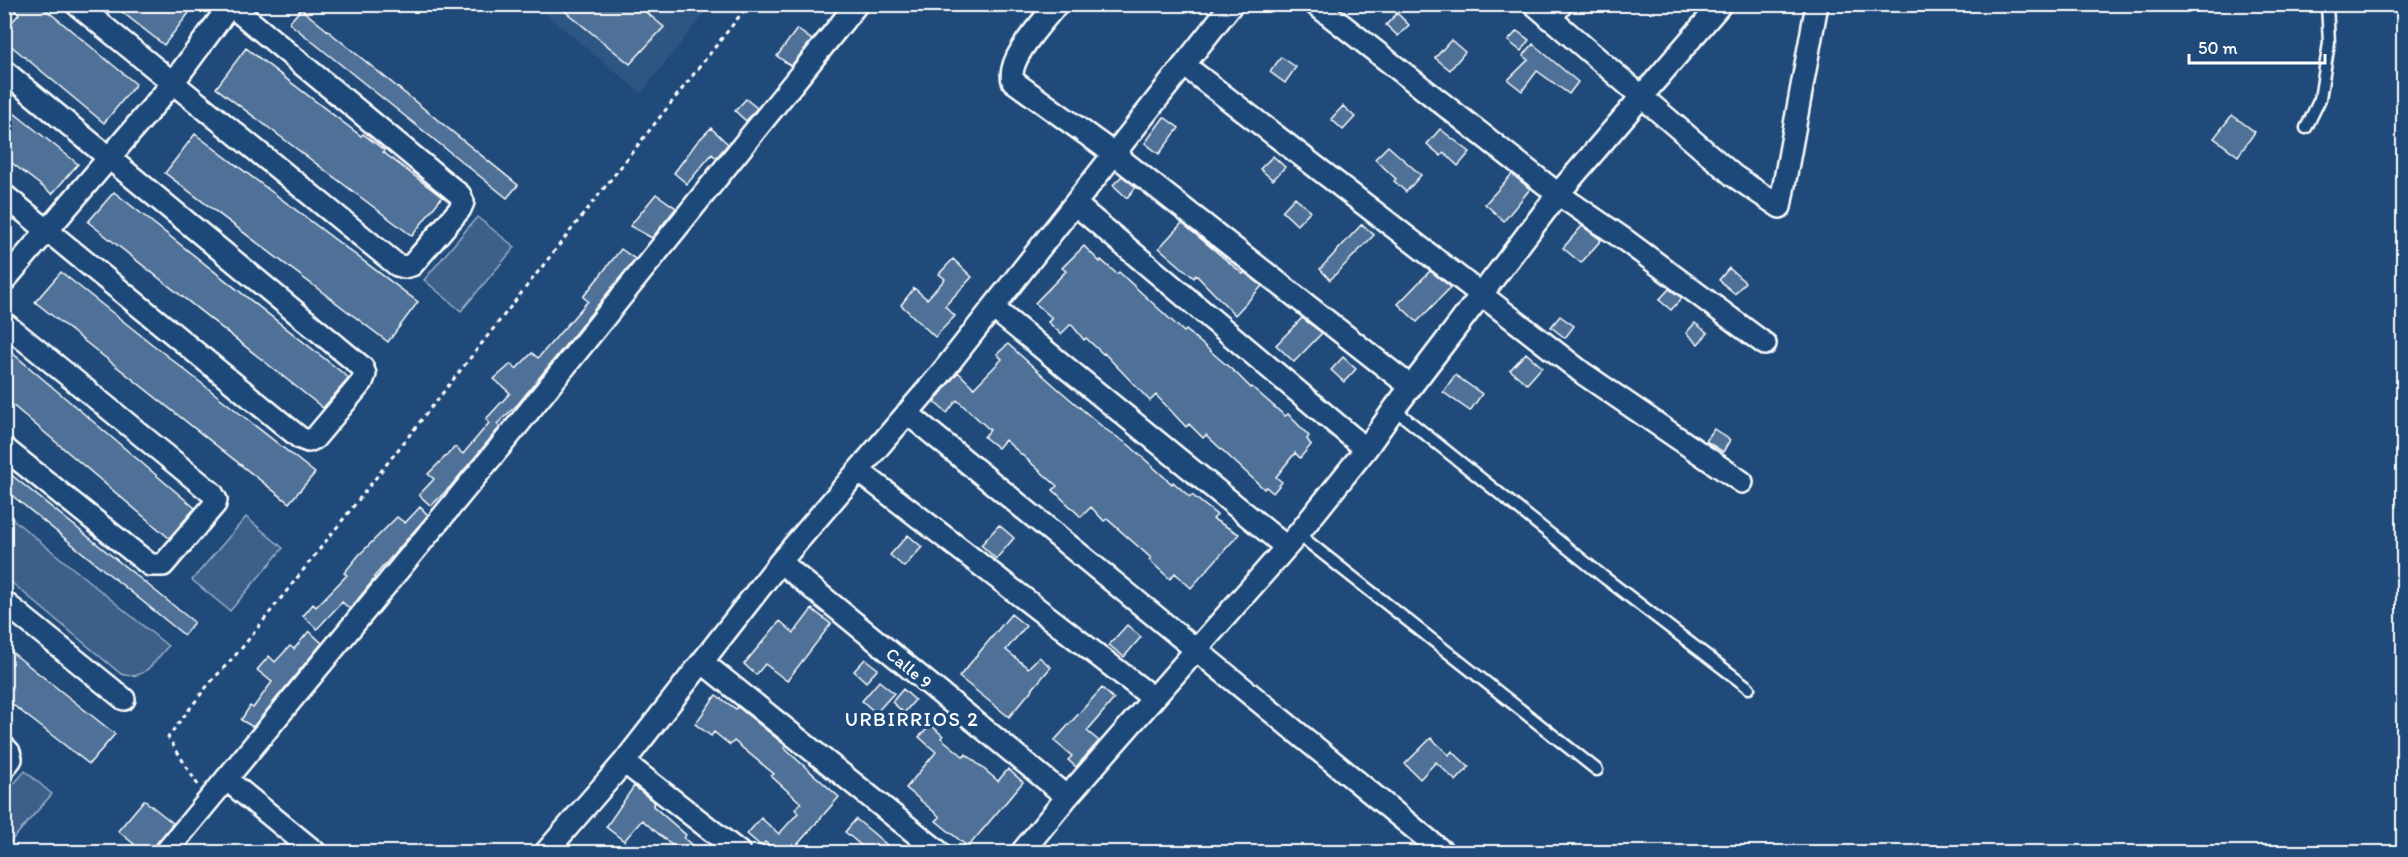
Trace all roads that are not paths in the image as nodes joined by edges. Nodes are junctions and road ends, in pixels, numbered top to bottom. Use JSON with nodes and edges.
{"nodes":[{"id":1,"x":75,"y":4,"type":"edge"},
{"id":2,"x":857,"y":4,"type":"edge"},
{"id":3,"x":1057,"y":4,"type":"edge"},
{"id":4,"x":1232,"y":4,"type":"edge"},
{"id":5,"x":1315,"y":4,"type":"edge"},
{"id":6,"x":1534,"y":4,"type":"edge"},
{"id":7,"x":1721,"y":4,"type":"edge"},
{"id":8,"x":1816,"y":4,"type":"edge"},
{"id":9,"x":2327,"y":4,"type":"edge"},
{"id":10,"x":230,"y":5,"type":"edge"},
{"id":11,"x":1556,"y":12,"type":"edge"},
{"id":12,"x":1184,"y":65,"type":"junction"},
{"id":13,"x":4,"y":70,"type":"edge"},
{"id":14,"x":172,"y":84,"type":"junction"},
{"id":15,"x":1641,"y":96,"type":"junction"},
{"id":16,"x":2306,"y":128,"type":"dead end"},
{"id":17,"x":1114,"y":154,"type":"junction"},
{"id":18,"x":110,"y":157,"type":"junction"},
{"id":19,"x":4,"y":195,"type":"edge"},
{"id":20,"x":1558,"y":195,"type":"junction"},
{"id":21,"x":1075,"y":204,"type":"junction"},
{"id":22,"x":48,"y":231,"type":"junction"},
{"id":23,"x":4,"y":281,"type":"edge"},
{"id":24,"x":1481,"y":296,"type":"junction"},
{"id":25,"x":993,"y":308,"type":"junction"},
{"id":26,"x":4,"y":323,"type":"edge"},
{"id":27,"x":1765,"y":344,"type":"dead end"},
{"id":28,"x":1411,"y":387,"type":"junction"},
{"id":29,"x":1394,"y":409,"type":"junction"},
{"id":30,"x":907,"y":413,"type":"junction"},
{"id":31,"x":4,"y":448,"type":"edge"},
{"id":32,"x":1366,"y":449,"type":"junction"},
{"id":33,"x":859,"y":471,"type":"junction"},
{"id":34,"x":1742,"y":482,"type":"dead end"},
{"id":35,"x":1291,"y":540,"type":"junction"},
{"id":36,"x":780,"y":562,"type":"junction"},
{"id":37,"x":4,"y":602,"type":"edge"},
{"id":38,"x":1195,"y":650,"type":"junction"},
{"id":39,"x":702,"y":662,"type":"junction"},
{"id":40,"x":1749,"y":688,"type":"dead end"},
{"id":41,"x":1153,"y":698,"type":"junction"},
{"id":42,"x":124,"y":699,"type":"dead end"},
{"id":43,"x":4,"y":747,"type":"edge"},
{"id":44,"x":624,"y":762,"type":"junction"},
{"id":45,"x":4,"y":768,"type":"edge"},
{"id":46,"x":1597,"y":770,"type":"dead end"},
{"id":47,"x":226,"y":779,"type":"junction"},
{"id":48,"x":1067,"y":796,"type":"junction"},
{"id":49,"x":166,"y":852,"type":"edge"},
{"id":50,"x":315,"y":852,"type":"edge"},
{"id":51,"x":546,"y":852,"type":"edge"},
{"id":52,"x":739,"y":852,"type":"edge"},
{"id":53,"x":939,"y":852,"type":"edge"},
{"id":54,"x":1022,"y":852,"type":"edge"},
{"id":55,"x":1443,"y":852,"type":"edge"}],
"edges":[{"from":1,"to":14,"type":"street"},
{"from":2,"to":47,"type":"street"},
{"from":3,"to":17,"type":"street"},
{"from":4,"to":12,"type":"street"},
{"from":5,"to":20,"type":"street"},
{"from":6,"to":11,"type":"street"},
{"from":7,"to":15,"type":"street"},
{"from":8,"to":15,"type":"street"},
{"from":9,"to":16,"type":"lane"},
{"from":10,"to":14,"type":"street"},
{"from":10,"to":14,"type":"street"},
{"from":11,"to":15,"type":"street"},
{"from":12,"to":17,"type":"street"},
{"from":12,"to":24,"type":"street"},
{"from":13,"to":18,"type":"street"},
{"from":14,"to":18,"type":"street"},
{"from":15,"to":20,"type":"street"},
{"from":17,"to":21,"type":"street"},
{"from":17,"to":28,"type":"street"},
{"from":18,"to":22,"type":"street"},
{"from":18,"to":22,"type":"street"},
{"from":19,"to":22,"type":"street"},
{"from":20,"to":24,"type":"street"},
{"from":20,"to":27,"type":"street"},
{"from":21,"to":25,"type":"street"},
{"from":21,"to":32,"type":"street"},
{"from":22,"to":23,"type":"street"},
{"from":24,"to":28,"type":"street"},
{"from":24,"to":34,"type":"street"},
{"from":25,"to":30,"type":"street"},
{"from":25,"to":35,"type":"street"},
{"from":26,"to":31,"type":"street"},
{"from":28,"to":29,"type":"street"},
{"from":29,"to":32,"type":"street"},
{"from":29,"to":40,"type":"lane"},
{"from":30,"to":33,"type":"street"},
{"from":30,"to":38,"type":"street"},
{"from":32,"to":35,"type":"street"},
{"from":33,"to":36,"type":"street"},
{"from":33,"to":41,"type":"street"},
{"from":35,"to":38,"type":"street"},
{"from":35,"to":46,"type":"lane"},
{"from":36,"to":39,"type":"street"},
{"from":36,"to":48,"type":"street","name":"Calle 9"},
{"from":37,"to":42,"type":"street"},
{"from":38,"to":41,"type":"street"},
{"from":38,"to":55,"type":"street"},
{"from":39,"to":44,"type":"street"},
{"from":39,"to":53,"type":"street"},
{"from":41,"to":48,"type":"street"},
{"from":43,"to":45,"type":"street"},
{"from":44,"to":51,"type":"street"},
{"from":44,"to":52,"type":"street"},
{"from":47,"to":49,"type":"street"},
{"from":47,"to":50,"type":"street"},
{"from":48,"to":54,"type":"street"}]}
